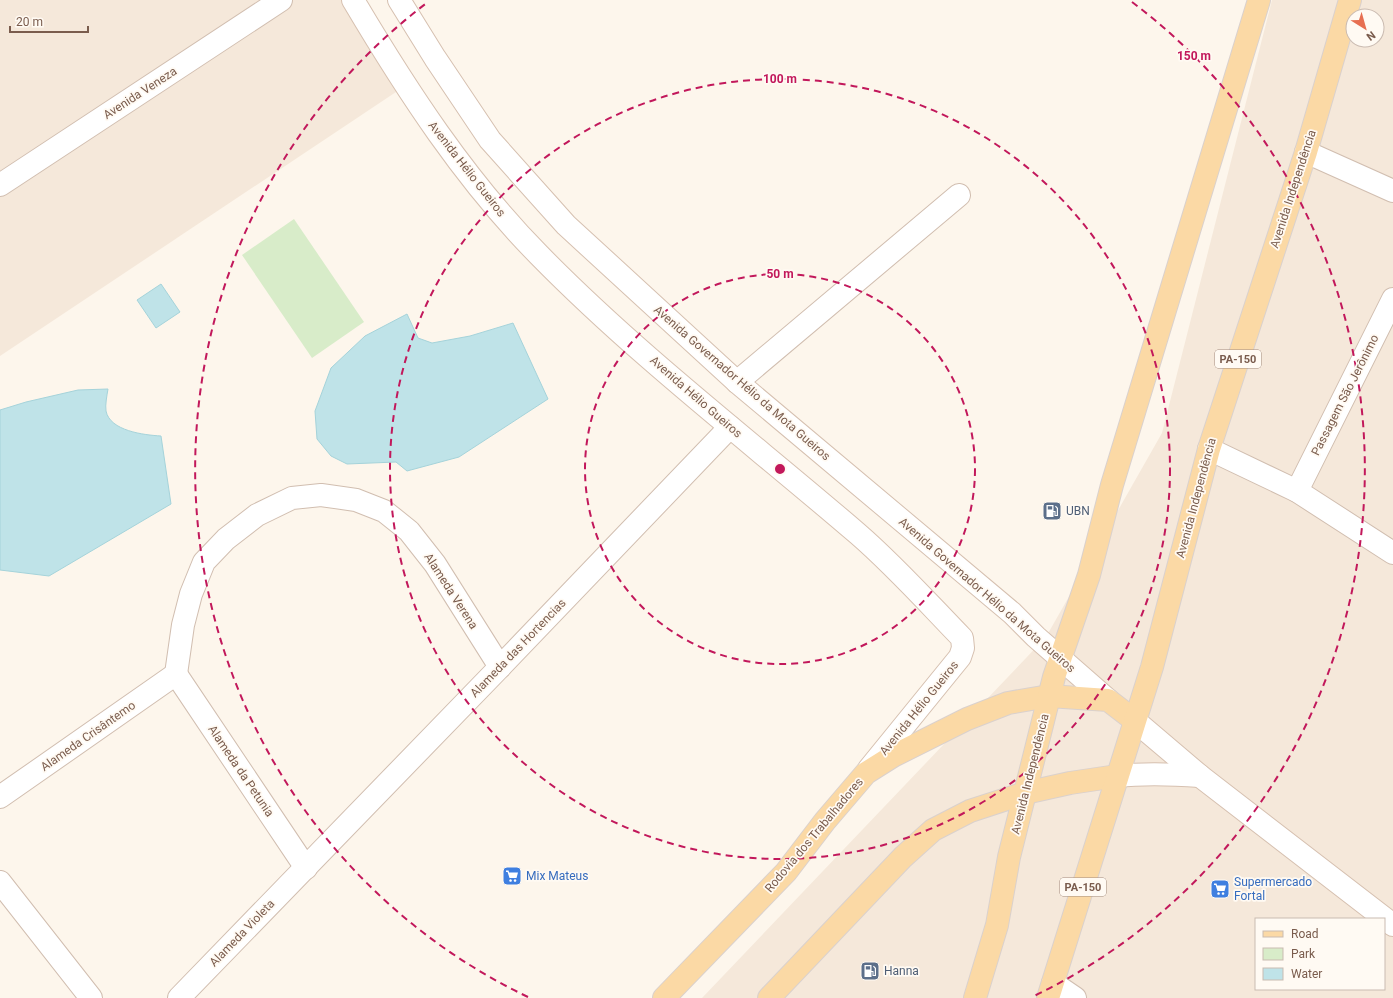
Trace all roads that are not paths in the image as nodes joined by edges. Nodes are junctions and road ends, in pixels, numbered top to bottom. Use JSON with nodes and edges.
{"nodes":[{"id":1,"x":281,"y":0,"type":"edge"},
{"id":2,"x":353,"y":0,"type":"edge"},
{"id":3,"x":399,"y":0,"type":"edge"},
{"id":4,"x":1260,"y":0,"type":"edge"},
{"id":5,"x":1350,"y":0,"type":"edge"},
{"id":6,"x":1306,"y":152,"type":"junction"},
{"id":7,"x":0,"y":185,"type":"edge"},
{"id":8,"x":1393,"y":191,"type":"edge"},
{"id":9,"x":959,"y":195,"type":"dead end"},
{"id":10,"x":1393,"y":299,"type":"edge"},
{"id":11,"x":737,"y":382,"type":"junction"},
{"id":12,"x":730,"y":427,"type":"junction"},
{"id":13,"x":1209,"y":449,"type":"junction"},
{"id":14,"x":1297,"y":491,"type":"junction"},
{"id":15,"x":1393,"y":553,"type":"edge"},
{"id":16,"x":1060,"y":658,"type":"junction"},
{"id":17,"x":500,"y":667,"type":"junction"},
{"id":18,"x":176,"y":674,"type":"junction"},
{"id":19,"x":1049,"y":696,"type":"junction"},
{"id":20,"x":1108,"y":700,"type":"junction"},
{"id":21,"x":1134,"y":720,"type":"junction"},
{"id":22,"x":866,"y":773,"type":"junction"},
{"id":23,"x":1117,"y":776,"type":"junction"},
{"id":24,"x":1200,"y":776,"type":"junction"},
{"id":25,"x":1024,"y":793,"type":"junction"},
{"id":26,"x":0,"y":797,"type":"edge"},
{"id":27,"x":306,"y":868,"type":"junction"},
{"id":28,"x":0,"y":882,"type":"edge"},
{"id":29,"x":1384,"y":918,"type":"edge"},
{"id":30,"x":1385,"y":919,"type":"edge"},
{"id":31,"x":1393,"y":925,"type":"edge"},
{"id":32,"x":1051,"y":991,"type":"edge"},
{"id":33,"x":91,"y":998,"type":"edge"},
{"id":34,"x":179,"y":998,"type":"edge"},
{"id":35,"x":664,"y":998,"type":"edge"},
{"id":36,"x":769,"y":998,"type":"edge"},
{"id":37,"x":976,"y":998,"type":"edge"},
{"id":38,"x":1075,"y":998,"type":"edge"}],
"edges":[{"from":1,"to":7,"type":"street","name":"Avenida Veneza"},
{"from":2,"to":12,"type":"street","name":"Avenida Hélio Gueiros"},
{"from":3,"to":11,"type":"street","name":"Avenida Governador Hélio da Mota Gueiros"},
{"from":4,"to":16,"type":"main road","name":"Avenida Independência"},
{"from":5,"to":6,"type":"main road","name":"Avenida Independência","number":"PA-150"},
{"from":6,"to":8,"type":"street"},
{"from":6,"to":13,"type":"main road","name":"Avenida Independência","number":"PA-150"},
{"from":9,"to":11,"type":"street"},
{"from":10,"to":14,"type":"street","name":"Passagem São Jerônimo"},
{"from":11,"to":16,"type":"street","name":"Avenida Governador Hélio da Mota Gueiros"},
{"from":12,"to":17,"type":"street","name":"Alameda das Hortencias"},
{"from":12,"to":22,"type":"street","name":"Avenida Hélio Gueiros"},
{"from":13,"to":14,"type":"street"},
{"from":13,"to":21,"type":"main road","name":"Avenida Independência","number":"PA-150"},
{"from":14,"to":15,"type":"street"},
{"from":16,"to":19,"type":"main road","name":"Avenida Independência"},
{"from":16,"to":20,"type":"street","name":"Avenida Governador Hélio da Mota Gueiros"},
{"from":17,"to":18,"type":"street","name":"Alameda Verena"},
{"from":17,"to":27,"type":"street","name":"Alameda das Hortencias"},
{"from":18,"to":26,"type":"street","name":"Alameda Crisântemo"},
{"from":18,"to":27,"type":"street","name":"Alameda da Petunia"},
{"from":19,"to":20,"type":"main road","name":"Rodovia dos Trabalhadores"},
{"from":19,"to":22,"type":"main road","name":"Rodovia dos Trabalhadores"},
{"from":19,"to":25,"type":"main road","name":"Avenida Independência"},
{"from":20,"to":21,"type":"main road","name":"Avenida Governador Hélio da Mota Gueiros"},
{"from":21,"to":23,"type":"main road","name":"Avenida Independência","number":"PA-150"},
{"from":21,"to":24,"type":"street"},
{"from":22,"to":35,"type":"main road","name":"Rodovia dos Trabalhadores"},
{"from":23,"to":24,"type":"street"},
{"from":23,"to":25,"type":"main road"},
{"from":23,"to":32,"type":"main road","name":"Avenida Independência","number":"PA-150"},
{"from":24,"to":29,"type":"street"},
{"from":25,"to":36,"type":"main road"},
{"from":25,"to":37,"type":"main road","name":"Avenida Independência"},
{"from":27,"to":34,"type":"street","name":"Alameda Violeta"},
{"from":28,"to":33,"type":"street"},
{"from":30,"to":31,"type":"street"},
{"from":32,"to":38,"type":"street"}]}
